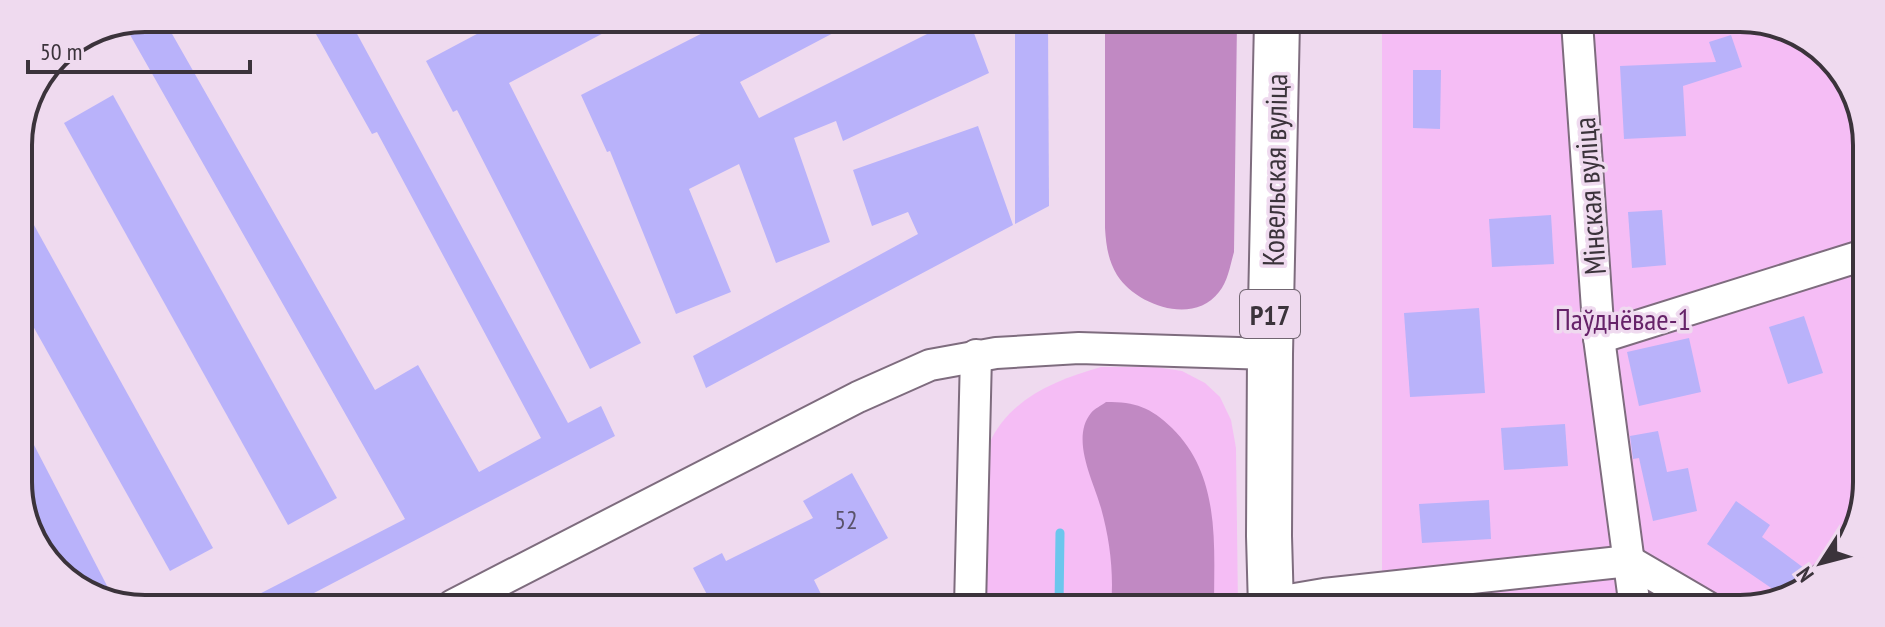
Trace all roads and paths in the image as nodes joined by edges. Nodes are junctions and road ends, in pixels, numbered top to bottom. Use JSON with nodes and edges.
{"nodes":[{"id":1,"x":1277,"y":32,"type":"edge"},
{"id":2,"x":1578,"y":32,"type":"edge"},
{"id":3,"x":1853,"y":258,"type":"edge"},
{"id":4,"x":1599,"y":338,"type":"junction"},
{"id":5,"x":1270,"y":354,"type":"junction"},
{"id":6,"x":976,"y":355,"type":"junction"},
{"id":7,"x":1629,"y":561,"type":"junction"},
{"id":8,"x":475,"y":595,"type":"edge"},
{"id":9,"x":970,"y":595,"type":"edge"},
{"id":10,"x":1271,"y":595,"type":"edge"},
{"id":11,"x":1416,"y":595,"type":"edge"},
{"id":12,"x":1633,"y":595,"type":"edge"},
{"id":13,"x":1687,"y":595,"type":"edge"}],
"edges":[{"from":1,"to":5,"type":"highway","name":"Ковельская вуліца","number":"Р17"},
{"from":2,"to":4,"type":"street","name":"Мінская вуліца"},
{"from":3,"to":4,"type":"street"},
{"from":4,"to":7,"type":"street","name":"Мінская вуліца"},
{"from":5,"to":6,"type":"street"},
{"from":5,"to":10,"type":"highway","name":"Ковельская вуліца","number":"Р17"},
{"from":6,"to":8,"type":"street"},
{"from":6,"to":9,"type":"street"},
{"from":7,"to":11,"type":"street"},
{"from":7,"to":12,"type":"street","name":"Мінская вуліца"},
{"from":7,"to":13,"type":"street"}]}
